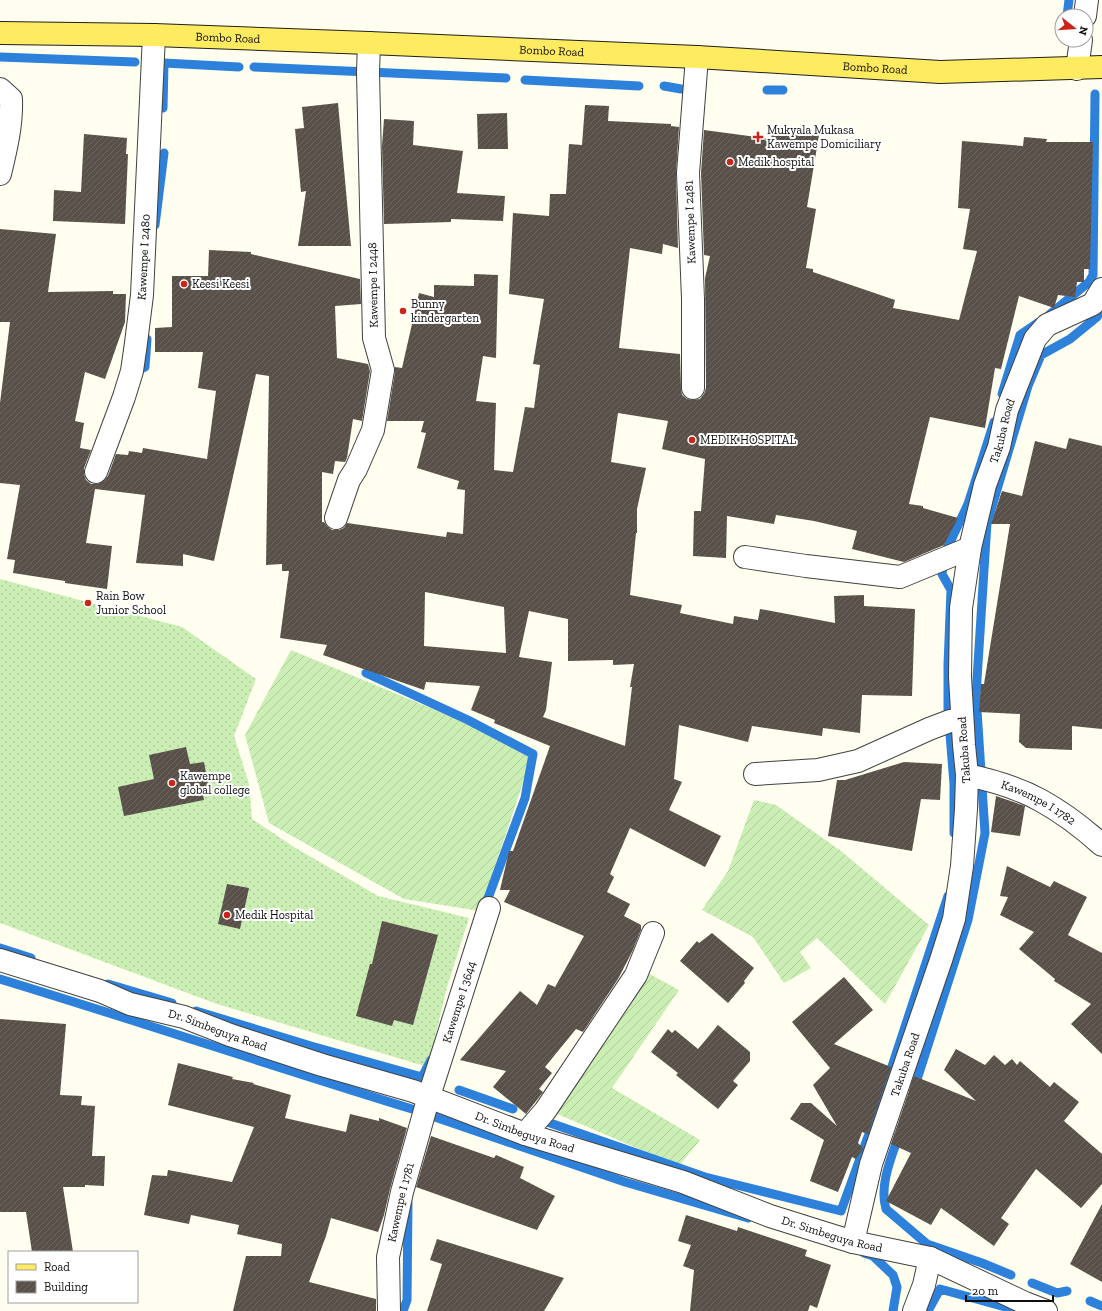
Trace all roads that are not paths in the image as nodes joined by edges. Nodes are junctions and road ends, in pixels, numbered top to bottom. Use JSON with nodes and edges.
{"nodes":[{"id":1,"x":0,"y":33,"type":"edge"},
{"id":2,"x":154,"y":35,"type":"junction"},
{"id":3,"x":368,"y":43,"type":"junction"},
{"id":4,"x":1080,"y":48,"type":"edge"},
{"id":5,"x":697,"y":57,"type":"junction"},
{"id":6,"x":1102,"y":67,"type":"edge"},
{"id":7,"x":1077,"y":69,"type":"junction"},
{"id":8,"x":0,"y":89,"type":"edge"},
{"id":9,"x":0,"y":174,"type":"edge"},
{"id":10,"x":1102,"y":289,"type":"edge"},
{"id":11,"x":693,"y":388,"type":"dead end"},
{"id":12,"x":96,"y":472,"type":"dead end"},
{"id":13,"x":336,"y":518,"type":"dead end"},
{"id":14,"x":970,"y":548,"type":"junction"},
{"id":15,"x":745,"y":557,"type":"dead end"},
{"id":16,"x":962,"y":719,"type":"junction"},
{"id":17,"x":755,"y":774,"type":"dead end"},
{"id":18,"x":967,"y":775,"type":"junction"},
{"id":19,"x":1102,"y":845,"type":"edge"},
{"id":20,"x":489,"y":908,"type":"dead end"},
{"id":21,"x":653,"y":933,"type":"dead end"},
{"id":22,"x":0,"y":960,"type":"edge"},
{"id":23,"x":429,"y":1096,"type":"junction"},
{"id":24,"x":525,"y":1134,"type":"junction"},
{"id":25,"x":853,"y":1242,"type":"junction"},
{"id":26,"x":930,"y":1258,"type":"junction"},
{"id":27,"x":389,"y":1311,"type":"edge"},
{"id":28,"x":914,"y":1311,"type":"edge"},
{"id":29,"x":1046,"y":1311,"type":"edge"}],
"edges":[{"from":1,"to":2,"type":"main road","name":"Bombo Road"},
{"from":2,"to":3,"type":"main road","name":"Bombo Road"},
{"from":2,"to":12,"type":"street","name":"Kawempe I 2480"},
{"from":3,"to":5,"type":"main road","name":"Bombo Road"},
{"from":3,"to":13,"type":"street","name":"Kawempe I 2448"},
{"from":4,"to":7,"type":"street"},
{"from":5,"to":7,"type":"main road","name":"Bombo Road"},
{"from":5,"to":11,"type":"street","name":"Kawempe I 2481"},
{"from":6,"to":7,"type":"main road","name":"Bombo Road"},
{"from":8,"to":9,"type":"street"},
{"from":10,"to":14,"type":"street","name":"Takuba Road"},
{"from":14,"to":15,"type":"street"},
{"from":14,"to":16,"type":"street","name":"Takuba Road"},
{"from":16,"to":17,"type":"street"},
{"from":16,"to":18,"type":"street","name":"Takuba Road"},
{"from":18,"to":19,"type":"street","name":"Kawempe I 1782"},
{"from":18,"to":25,"type":"street","name":"Takuba Road"},
{"from":20,"to":23,"type":"street","name":"Kawempe I 3644"},
{"from":21,"to":24,"type":"street"},
{"from":22,"to":23,"type":"street","name":"Dr. Simbeguya Road"},
{"from":23,"to":24,"type":"street","name":"Dr. Simbeguya Road"},
{"from":23,"to":27,"type":"street","name":"Kawempe I 1781"},
{"from":24,"to":25,"type":"street","name":"Dr. Simbeguya Road"},
{"from":25,"to":26,"type":"street","name":"Dr. Simbeguya Road"},
{"from":26,"to":28,"type":"street"},
{"from":26,"to":29,"type":"street","name":"Dr. Simbeguya Road"}]}
